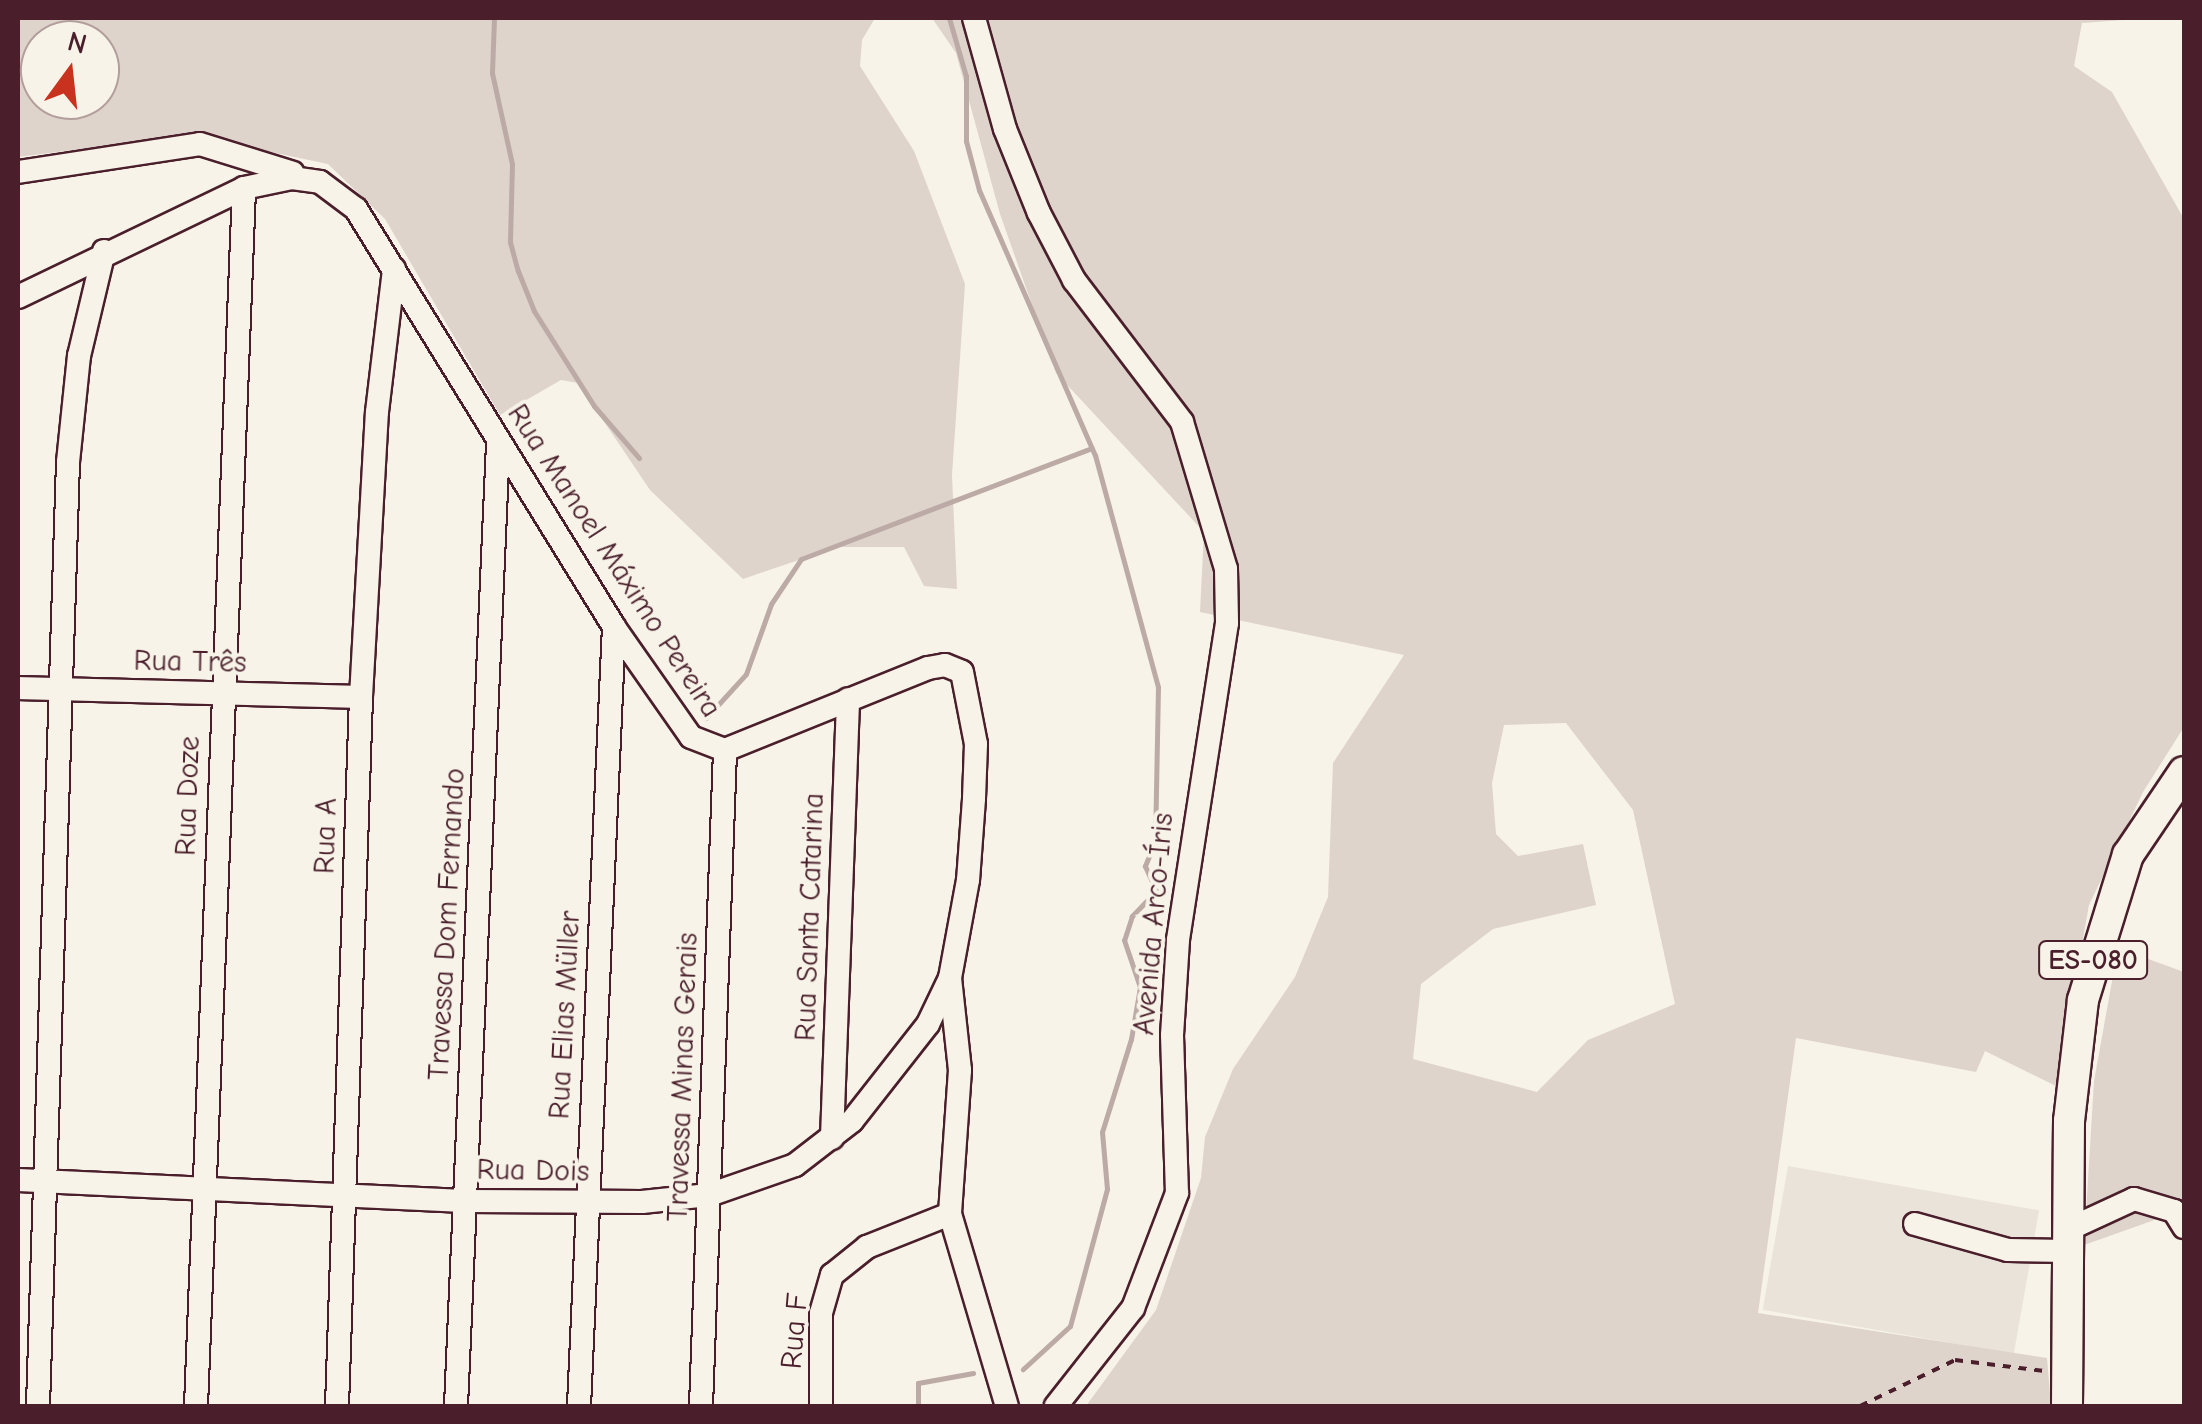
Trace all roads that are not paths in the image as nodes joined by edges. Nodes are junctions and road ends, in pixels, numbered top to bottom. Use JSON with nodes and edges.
{"nodes":[{"id":1,"x":974,"y":18,"type":"edge"},
{"id":2,"x":18,"y":172,"type":"edge"},
{"id":3,"x":320,"y":182,"type":"junction"},
{"id":4,"x":244,"y":188,"type":"junction"},
{"id":5,"x":104,"y":251,"type":"junction"},
{"id":6,"x":394,"y":270,"type":"junction"},
{"id":7,"x":18,"y":297,"type":"edge"},
{"id":8,"x":498,"y":444,"type":"junction"},
{"id":9,"x":614,"y":626,"type":"junction"},
{"id":10,"x":18,"y":688,"type":"edge"},
{"id":11,"x":65,"y":690,"type":"junction"},
{"id":12,"x":222,"y":692,"type":"junction"},
{"id":13,"x":360,"y":697,"type":"junction"},
{"id":14,"x":848,"y":699,"type":"junction"},
{"id":15,"x":725,"y":750,"type":"junction"},
{"id":16,"x":2184,"y":772,"type":"edge"},
{"id":17,"x":950,"y":978,"type":"junction"},
{"id":18,"x":832,"y":1138,"type":"junction"},
{"id":19,"x":18,"y":1180,"type":"edge"},
{"id":20,"x":46,"y":1181,"type":"junction"},
{"id":21,"x":203,"y":1186,"type":"junction"},
{"id":22,"x":709,"y":1195,"type":"junction"},
{"id":23,"x":346,"y":1196,"type":"junction"},
{"id":24,"x":464,"y":1201,"type":"junction"},
{"id":25,"x":587,"y":1202,"type":"junction"},
{"id":26,"x":950,"y":1214,"type":"junction"},
{"id":27,"x":1915,"y":1224,"type":"dead end"},
{"id":28,"x":2184,"y":1226,"type":"edge"},
{"id":29,"x":2067,"y":1241,"type":"junction"},
{"id":30,"x":38,"y":1406,"type":"edge"},
{"id":31,"x":196,"y":1406,"type":"edge"},
{"id":32,"x":338,"y":1406,"type":"edge"},
{"id":33,"x":456,"y":1406,"type":"edge"},
{"id":34,"x":579,"y":1406,"type":"edge"},
{"id":35,"x":701,"y":1406,"type":"edge"},
{"id":36,"x":821,"y":1406,"type":"edge"},
{"id":37,"x":1007,"y":1406,"type":"edge"},
{"id":38,"x":1056,"y":1406,"type":"edge"},
{"id":39,"x":2067,"y":1406,"type":"edge"}],
"edges":[{"from":1,"to":38,"type":"street","name":"Avenida Arco-Íris"},
{"from":2,"to":3,"type":"street"},
{"from":3,"to":4,"type":"street"},
{"from":3,"to":6,"type":"street","name":"Rua Manoel Máximo Pereira"},
{"from":4,"to":5,"type":"street"},
{"from":4,"to":12,"type":"street","name":"Rua Doze"},
{"from":5,"to":7,"type":"street"},
{"from":5,"to":11,"type":"street"},
{"from":6,"to":8,"type":"street","name":"Rua Manoel Máximo Pereira"},
{"from":6,"to":13,"type":"street","name":"Rua A"},
{"from":8,"to":9,"type":"street","name":"Rua Manoel Máximo Pereira"},
{"from":8,"to":24,"type":"street","name":"Travessa Dom Fernando"},
{"from":9,"to":15,"type":"street","name":"Rua Manoel Máximo Pereira"},
{"from":9,"to":25,"type":"street","name":"Rua Elias Müller"},
{"from":10,"to":11,"type":"street","name":"Rua Três"},
{"from":11,"to":12,"type":"street","name":"Rua Três"},
{"from":11,"to":20,"type":"street"},
{"from":12,"to":13,"type":"street","name":"Rua Três"},
{"from":12,"to":21,"type":"street","name":"Rua Doze"},
{"from":13,"to":23,"type":"street","name":"Rua A"},
{"from":14,"to":15,"type":"street","name":"Rua Manoel Máximo Pereira"},
{"from":14,"to":17,"type":"street","name":"Rua Manoel Máximo Pereira"},
{"from":14,"to":18,"type":"street","name":"Rua Santa Catarina"},
{"from":15,"to":22,"type":"street","name":"Travessa Minas Gerais"},
{"from":16,"to":29,"type":"main road","number":"ES-080"},
{"from":17,"to":18,"type":"street","name":"Rua Dois"},
{"from":17,"to":26,"type":"street","name":"Rua Manoel Máximo Pereira"},
{"from":18,"to":22,"type":"street","name":"Rua Dois"},
{"from":19,"to":20,"type":"street","name":"Rua Dois"},
{"from":20,"to":21,"type":"street","name":"Rua Dois"},
{"from":20,"to":30,"type":"street"},
{"from":21,"to":23,"type":"street","name":"Rua Dois"},
{"from":21,"to":31,"type":"street","name":"Rua Doze"},
{"from":22,"to":25,"type":"street","name":"Rua Dois"},
{"from":22,"to":35,"type":"street","name":"Travessa Minas Gerais"},
{"from":23,"to":24,"type":"street","name":"Rua Dois"},
{"from":23,"to":32,"type":"street","name":"Rua A"},
{"from":24,"to":25,"type":"street","name":"Rua Dois"},
{"from":24,"to":33,"type":"street","name":"Travessa Dom Fernando"},
{"from":25,"to":34,"type":"street","name":"Rua Elias Müller"},
{"from":26,"to":36,"type":"street","name":"Rua F"},
{"from":26,"to":37,"type":"street","name":"Rua Manoel Máximo Pereira"},
{"from":27,"to":29,"type":"street"},
{"from":28,"to":29,"type":"street"},
{"from":29,"to":39,"type":"main road","number":"ES-080"}]}
